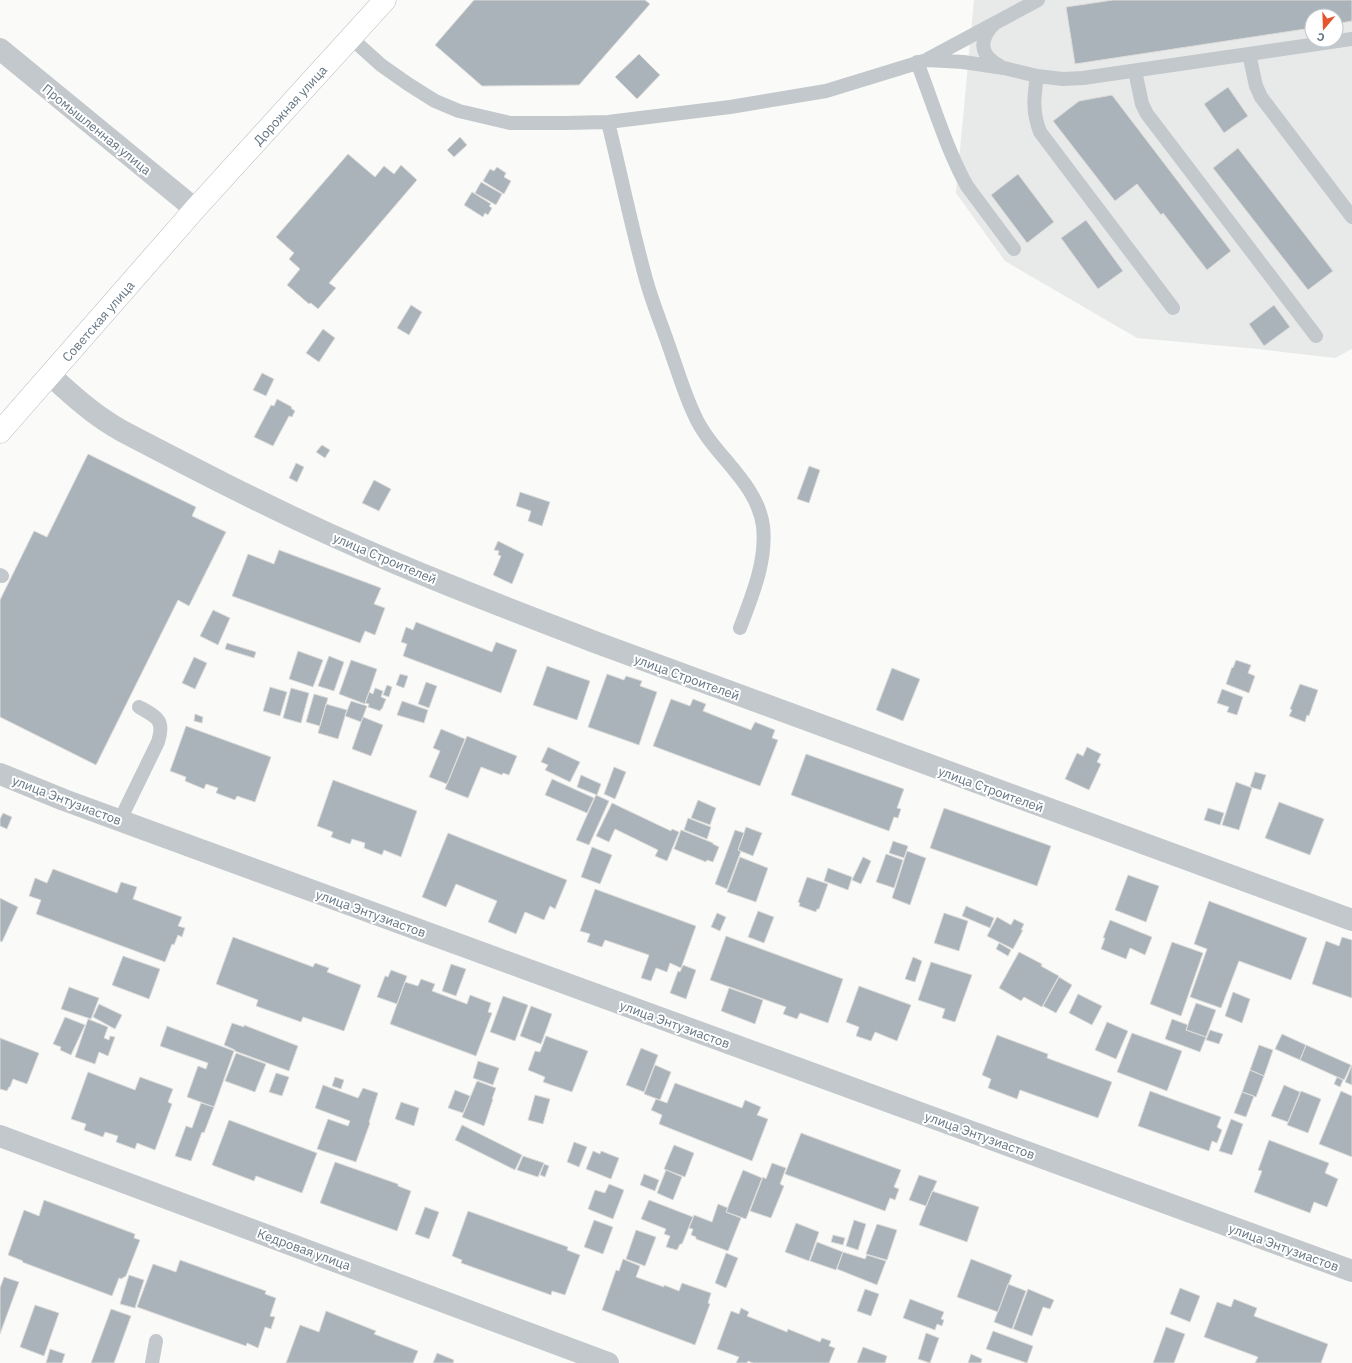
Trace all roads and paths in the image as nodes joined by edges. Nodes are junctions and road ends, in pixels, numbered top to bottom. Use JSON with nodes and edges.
{"nodes":[{"id":1,"x":385,"y":0,"type":"edge"},
{"id":2,"x":1038,"y":0,"type":"edge"},
{"id":3,"x":997,"y":21,"type":"junction"},
{"id":4,"x":351,"y":38,"type":"junction"},
{"id":5,"x":1351,"y":43,"type":"edge"},
{"id":6,"x":0,"y":49,"type":"edge"},
{"id":7,"x":1249,"y":54,"type":"junction"},
{"id":8,"x":922,"y":61,"type":"junction"},
{"id":9,"x":1004,"y":68,"type":"junction"},
{"id":10,"x":1135,"y":71,"type":"junction"},
{"id":11,"x":1037,"y":76,"type":"junction"},
{"id":12,"x":608,"y":122,"type":"junction"},
{"id":13,"x":195,"y":209,"type":"junction"},
{"id":14,"x":1352,"y":217,"type":"edge"},
{"id":15,"x":1014,"y":248,"type":"dead end"},
{"id":16,"x":1173,"y":308,"type":"dead end"},
{"id":17,"x":1316,"y":336,"type":"dead end"},
{"id":18,"x":50,"y":375,"type":"junction"},
{"id":19,"x":0,"y":432,"type":"edge"},
{"id":20,"x":740,"y":628,"type":"dead end"},
{"id":21,"x":139,"y":707,"type":"dead end"},
{"id":22,"x":0,"y":774,"type":"edge"},
{"id":23,"x":120,"y":820,"type":"junction"},
{"id":24,"x":1352,"y":920,"type":"edge"},
{"id":25,"x":0,"y":1136,"type":"edge"},
{"id":26,"x":1352,"y":1271,"type":"edge"},
{"id":27,"x":156,"y":1341,"type":"dead end"},
{"id":28,"x":152,"y":1363,"type":"edge"},
{"id":29,"x":608,"y":1363,"type":"edge"}],
"edges":[{"from":1,"to":4,"type":"street","name":"Дорожная улица"},
{"from":2,"to":3,"type":"lane"},
{"from":3,"to":8,"type":"lane"},
{"from":3,"to":9,"type":"lane"},
{"from":4,"to":12,"type":"lane"},
{"from":4,"to":13,"type":"street","name":"Дорожная улица"},
{"from":5,"to":7,"type":"lane"},
{"from":6,"to":13,"type":"street","name":"Промышленная улица"},
{"from":7,"to":10,"type":"lane"},
{"from":7,"to":14,"type":"lane"},
{"from":8,"to":9,"type":"lane"},
{"from":8,"to":12,"type":"lane"},
{"from":8,"to":15,"type":"lane"},
{"from":9,"to":11,"type":"lane"},
{"from":10,"to":11,"type":"lane"},
{"from":10,"to":17,"type":"lane"},
{"from":11,"to":16,"type":"lane"},
{"from":12,"to":20,"type":"lane"},
{"from":13,"to":18,"type":"street","name":"Советская улица"},
{"from":18,"to":19,"type":"street","name":"Советская улица"},
{"from":18,"to":24,"type":"street","name":"улица Строителей"},
{"from":21,"to":23,"type":"lane"},
{"from":22,"to":23,"type":"street","name":"улица Энтузиастов"},
{"from":23,"to":26,"type":"street","name":"улица Энтузиастов"},
{"from":25,"to":29,"type":"street","name":"Кедровая улица"},
{"from":27,"to":28,"type":"lane"}]}
